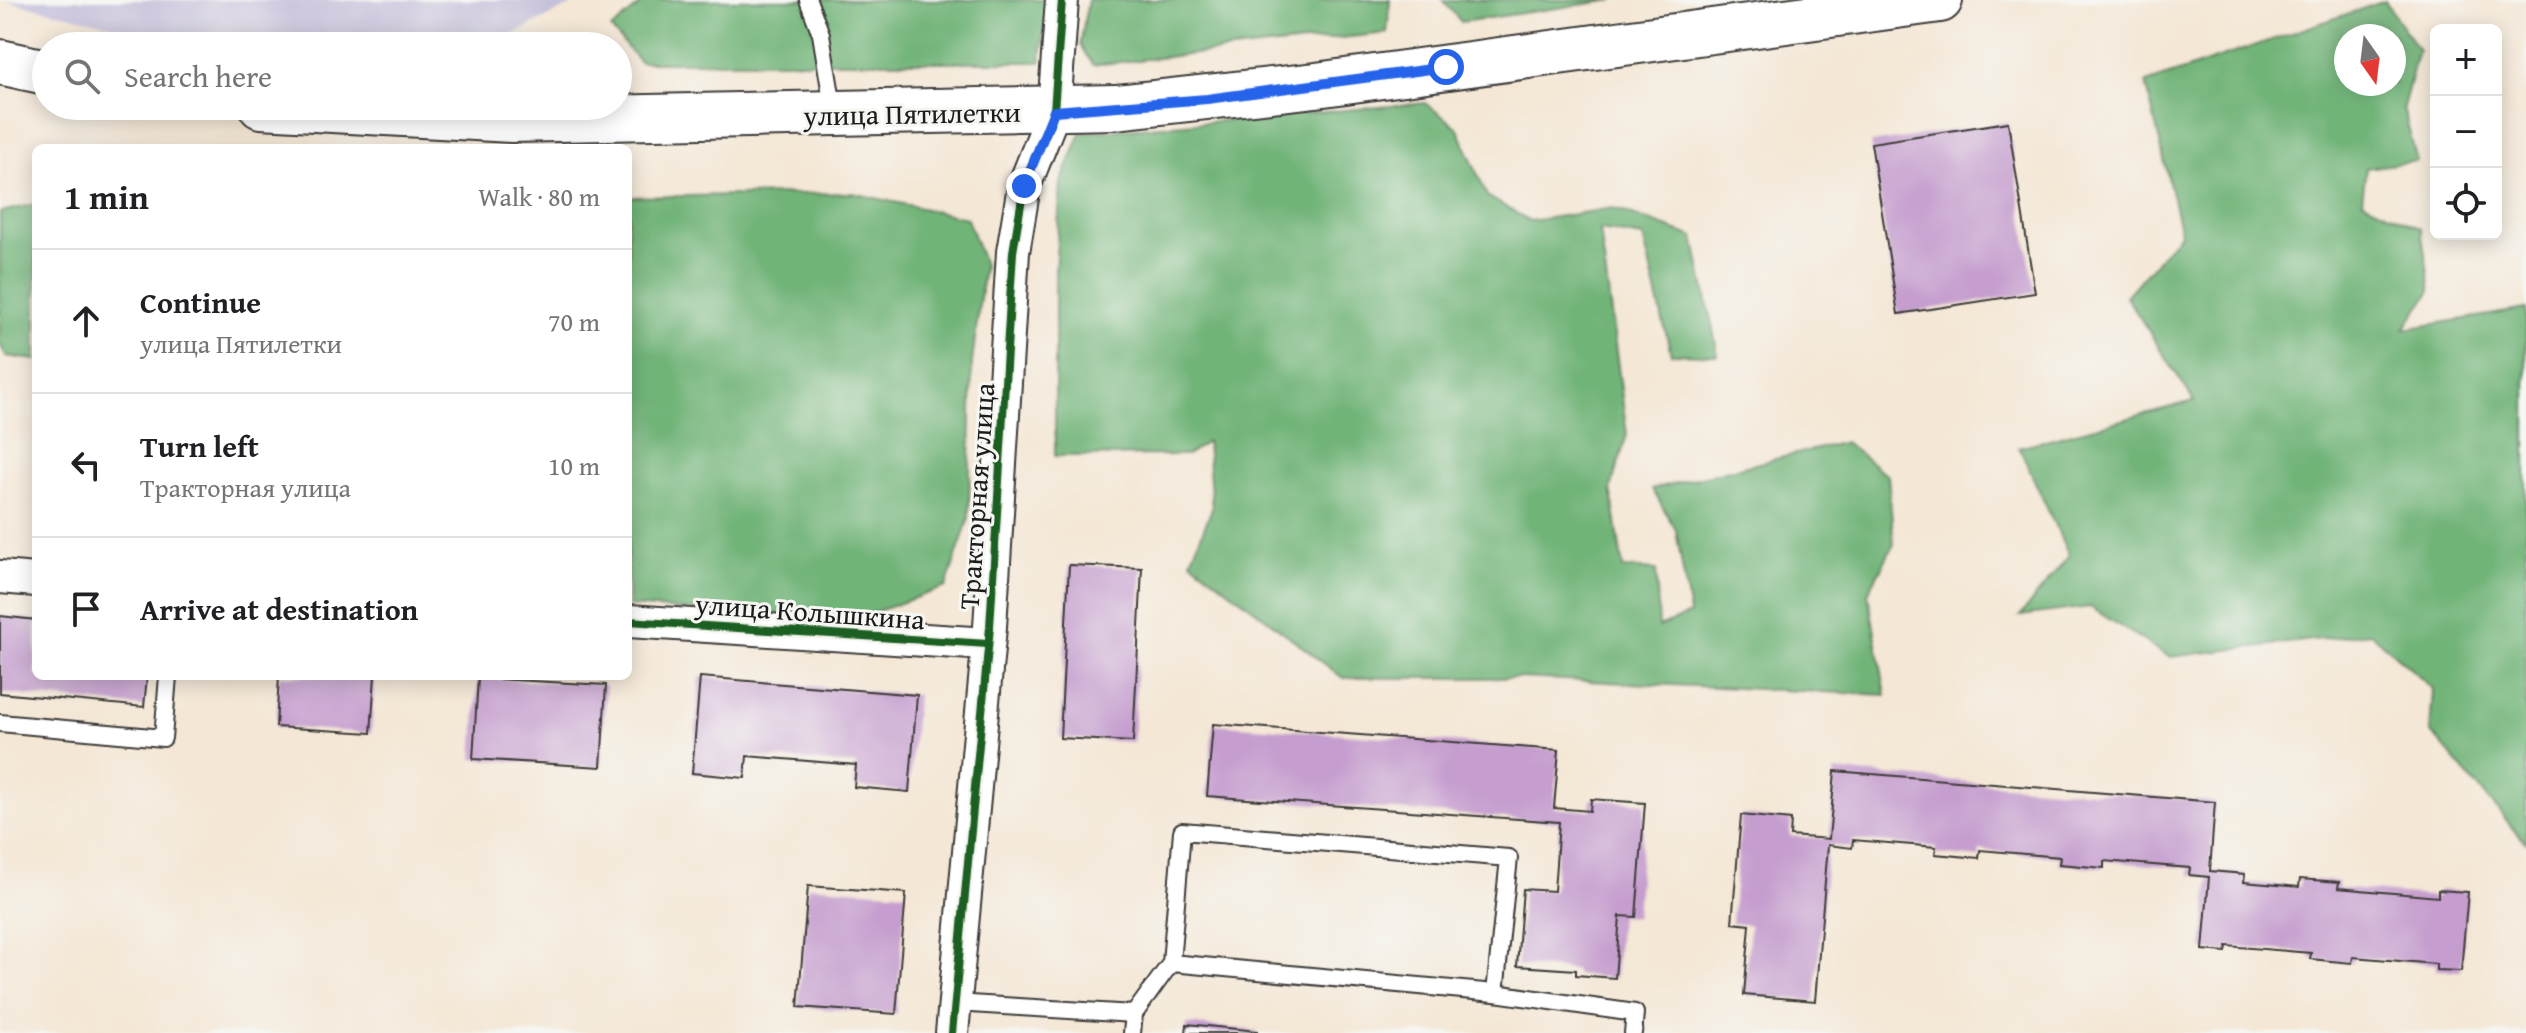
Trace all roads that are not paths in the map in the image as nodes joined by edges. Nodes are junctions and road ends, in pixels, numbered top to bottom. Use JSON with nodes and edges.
{"nodes":[{"id":1,"x":808,"y":0,"type":"edge"},
{"id":2,"x":1062,"y":0,"type":"edge"},
{"id":3,"x":1940,"y":0,"type":"edge"},
{"id":4,"x":0,"y":62,"type":"edge"},
{"id":5,"x":32,"y":69,"type":"edge"},
{"id":6,"x":1054,"y":111,"type":"junction"},
{"id":7,"x":834,"y":115,"type":"junction"},
{"id":8,"x":632,"y":118,"type":"edge"},
{"id":9,"x":0,"y":577,"type":"edge"},
{"id":10,"x":32,"y":580,"type":"edge"},
{"id":11,"x":632,"y":621,"type":"edge"},
{"id":12,"x":988,"y":644,"type":"junction"},
{"id":13,"x":168,"y":680,"type":"edge"},
{"id":14,"x":0,"y":723,"type":"edge"},
{"id":15,"x":1171,"y":963,"type":"junction"},
{"id":16,"x":1495,"y":993,"type":"junction"},
{"id":17,"x":1134,"y":1014,"type":"junction"},
{"id":18,"x":953,"y":1018,"type":"edge"},
{"id":19,"x":1132,"y":1033,"type":"edge"},
{"id":20,"x":1633,"y":1033,"type":"edge"}],
"edges":[{"from":1,"to":7,"type":"lane"},
{"from":2,"to":6,"type":"street","name":"Тракторная улица"},
{"from":3,"to":6,"type":"main road","name":"улица Пятилетки"},
{"from":4,"to":5,"type":"main road"},
{"from":6,"to":7,"type":"main road","name":"улица Пятилетки"},
{"from":6,"to":12,"type":"street","name":"Тракторная улица"},
{"from":7,"to":8,"type":"main road","name":"улица Пятилетки"},
{"from":9,"to":10,"type":"street"},
{"from":11,"to":12,"type":"street","name":"улица Колышкина"},
{"from":12,"to":18,"type":"street","name":"Тракторная улица"},
{"from":13,"to":14,"type":"lane"},
{"from":15,"to":16,"type":"lane"},
{"from":15,"to":16,"type":"lane"},
{"from":15,"to":17,"type":"lane"},
{"from":16,"to":20,"type":"lane"},
{"from":17,"to":18,"type":"lane"},
{"from":17,"to":19,"type":"lane"}]}
